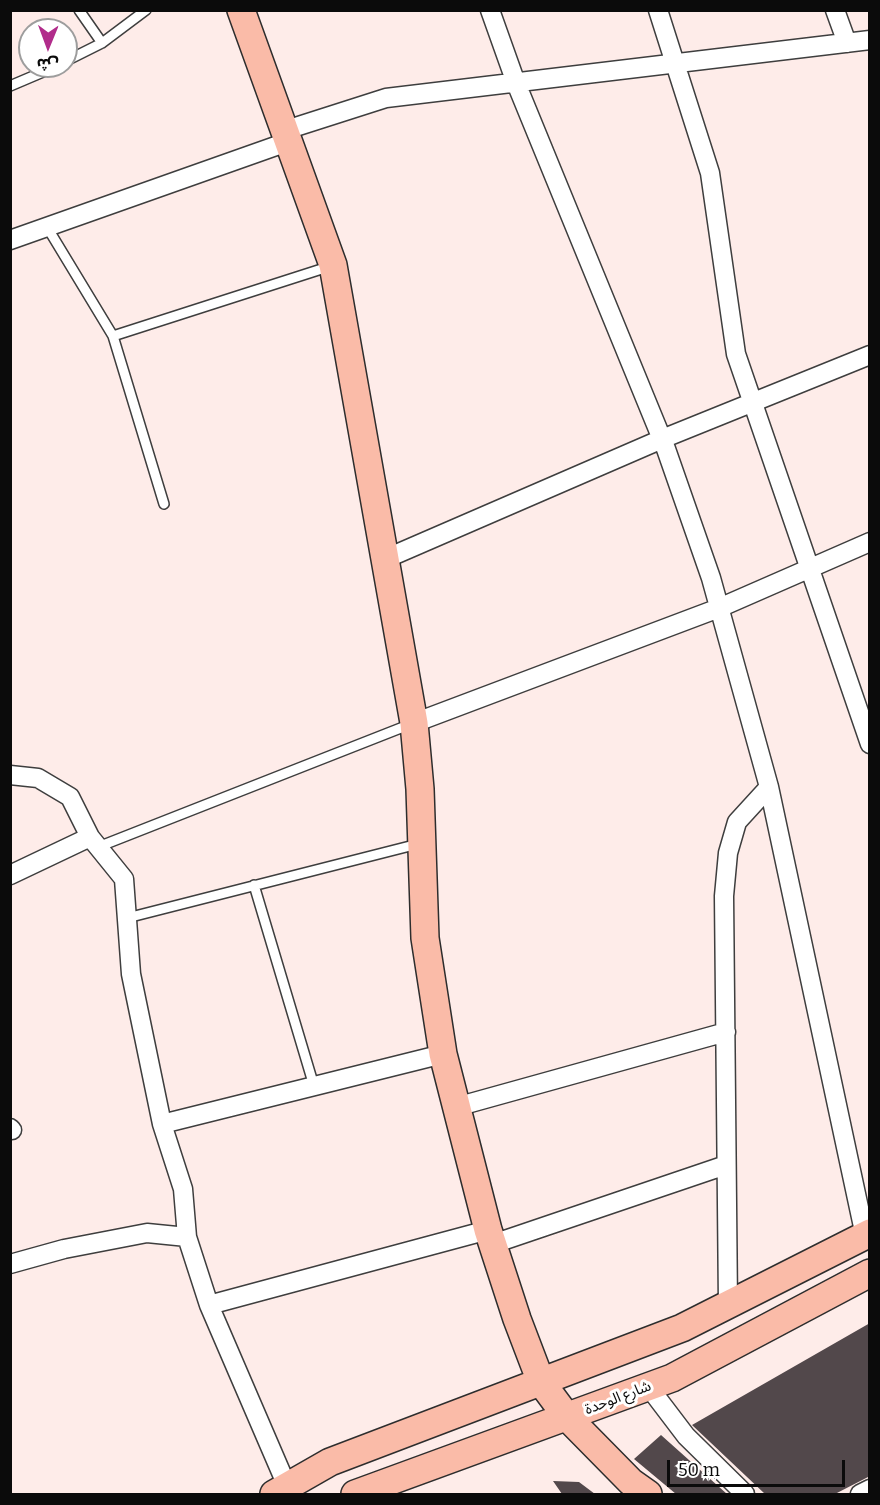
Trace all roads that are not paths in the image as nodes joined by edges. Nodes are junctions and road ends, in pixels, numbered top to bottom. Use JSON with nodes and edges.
{"nodes":[{"id":1,"x":79,"y":10,"type":"edge"},
{"id":2,"x":146,"y":10,"type":"edge"},
{"id":3,"x":241,"y":10,"type":"edge"},
{"id":4,"x":490,"y":10,"type":"edge"},
{"id":5,"x":658,"y":10,"type":"edge"},
{"id":6,"x":835,"y":10,"type":"edge"},
{"id":7,"x":870,"y":40,"type":"edge"},
{"id":8,"x":102,"y":43,"type":"junction"},
{"id":9,"x":847,"y":43,"type":"junction"},
{"id":10,"x":78,"y":55,"type":"edge"},
{"id":11,"x":677,"y":64,"type":"junction"},
{"id":12,"x":29,"y":78,"type":"edge"},
{"id":13,"x":516,"y":83,"type":"junction"},
{"id":14,"x":10,"y":86,"type":"edge"},
{"id":15,"x":288,"y":135,"type":"junction"},
{"id":16,"x":47,"y":226,"type":"junction"},
{"id":17,"x":10,"y":240,"type":"edge"},
{"id":18,"x":333,"y":265,"type":"junction"},
{"id":19,"x":113,"y":336,"type":"junction"},
{"id":20,"x":870,"y":355,"type":"edge"},
{"id":21,"x":752,"y":403,"type":"junction"},
{"id":22,"x":662,"y":439,"type":"junction"},
{"id":23,"x":164,"y":504,"type":"dead end"},
{"id":24,"x":870,"y":542,"type":"edge"},
{"id":25,"x":385,"y":559,"type":"junction"},
{"id":26,"x":808,"y":570,"type":"junction"},
{"id":27,"x":719,"y":608,"type":"junction"},
{"id":28,"x":414,"y":723,"type":"junction"},
{"id":29,"x":870,"y":744,"type":"edge"},
{"id":30,"x":10,"y":775,"type":"edge"},
{"id":31,"x":769,"y":787,"type":"junction"},
{"id":32,"x":94,"y":842,"type":"junction"},
{"id":33,"x":421,"y":843,"type":"junction"},
{"id":34,"x":10,"y":875,"type":"edge"},
{"id":35,"x":254,"y":885,"type":"junction"},
{"id":36,"x":127,"y":918,"type":"junction"},
{"id":37,"x":726,"y":1032,"type":"junction"},
{"id":38,"x":443,"y":1054,"type":"junction"},
{"id":39,"x":314,"y":1086,"type":"junction"},
{"id":40,"x":456,"y":1107,"type":"junction"},
{"id":41,"x":162,"y":1124,"type":"junction"},
{"id":42,"x":726,"y":1165,"type":"junction"},
{"id":43,"x":867,"y":1235,"type":"edge"},
{"id":44,"x":490,"y":1237,"type":"junction"},
{"id":45,"x":187,"y":1238,"type":"junction"},
{"id":46,"x":10,"y":1264,"type":"edge"},
{"id":47,"x":870,"y":1273,"type":"edge"},
{"id":48,"x":209,"y":1305,"type":"junction"},
{"id":49,"x":728,"y":1306,"type":"junction"},
{"id":50,"x":541,"y":1382,"type":"junction"},
{"id":51,"x":648,"y":1386,"type":"junction"},
{"id":52,"x":567,"y":1417,"type":"junction"},
{"id":53,"x":395,"y":1487,"type":"edge"},
{"id":54,"x":870,"y":1489,"type":"edge"},
{"id":55,"x":281,"y":1490,"type":"edge"},
{"id":56,"x":355,"y":1494,"type":"edge"},
{"id":57,"x":648,"y":1494,"type":"edge"},
{"id":58,"x":744,"y":1494,"type":"edge"},
{"id":59,"x":860,"y":1494,"type":"edge"}],
"edges":[{"from":1,"to":8,"type":"lane"},
{"from":2,"to":8,"type":"lane"},
{"from":3,"to":15,"type":"street"},
{"from":4,"to":13,"type":"street"},
{"from":5,"to":11,"type":"street"},
{"from":6,"to":9,"type":"street"},
{"from":7,"to":9,"type":"street"},
{"from":8,"to":10,"type":"lane"},
{"from":9,"to":11,"type":"street"},
{"from":11,"to":13,"type":"street"},
{"from":11,"to":21,"type":"street"},
{"from":12,"to":14,"type":"lane"},
{"from":13,"to":15,"type":"street"},
{"from":13,"to":22,"type":"street"},
{"from":15,"to":16,"type":"street"},
{"from":15,"to":18,"type":"street"},
{"from":16,"to":17,"type":"street"},
{"from":16,"to":19,"type":"lane"},
{"from":18,"to":19,"type":"lane"},
{"from":18,"to":25,"type":"street"},
{"from":19,"to":23,"type":"lane"},
{"from":20,"to":21,"type":"street"},
{"from":21,"to":22,"type":"street"},
{"from":21,"to":26,"type":"street"},
{"from":22,"to":25,"type":"street"},
{"from":22,"to":27,"type":"street"},
{"from":24,"to":26,"type":"street"},
{"from":25,"to":28,"type":"street"},
{"from":26,"to":27,"type":"street"},
{"from":26,"to":29,"type":"street"},
{"from":27,"to":28,"type":"street"},
{"from":27,"to":31,"type":"street"},
{"from":28,"to":32,"type":"lane"},
{"from":28,"to":33,"type":"street"},
{"from":30,"to":32,"type":"street"},
{"from":31,"to":37,"type":"street"},
{"from":31,"to":43,"type":"street"},
{"from":32,"to":34,"type":"street"},
{"from":32,"to":36,"type":"street"},
{"from":33,"to":35,"type":"lane"},
{"from":33,"to":38,"type":"street"},
{"from":35,"to":36,"type":"lane"},
{"from":35,"to":39,"type":"lane"},
{"from":36,"to":41,"type":"street"},
{"from":37,"to":40,"type":"street"},
{"from":37,"to":42,"type":"street"},
{"from":38,"to":39,"type":"street"},
{"from":38,"to":40,"type":"street"},
{"from":39,"to":41,"type":"street"},
{"from":40,"to":44,"type":"street"},
{"from":41,"to":45,"type":"street"},
{"from":42,"to":44,"type":"street"},
{"from":42,"to":49,"type":"street"},
{"from":43,"to":49,"type":"street"},
{"from":44,"to":48,"type":"street"},
{"from":44,"to":50,"type":"street"},
{"from":45,"to":46,"type":"street"},
{"from":45,"to":48,"type":"street"},
{"from":47,"to":51,"type":"street","name":"شارع الوحدة"},
{"from":48,"to":55,"type":"street"},
{"from":49,"to":50,"type":"street"},
{"from":50,"to":52,"type":"street"},
{"from":50,"to":55,"type":"street"},
{"from":51,"to":52,"type":"street","name":"شارع الوحدة"},
{"from":51,"to":58,"type":"street"},
{"from":52,"to":53,"type":"street","name":"شارع الوحدة"},
{"from":52,"to":57,"type":"street"},
{"from":53,"to":56,"type":"street","name":"شارع الوحدة"},
{"from":54,"to":59,"type":"street"}]}
